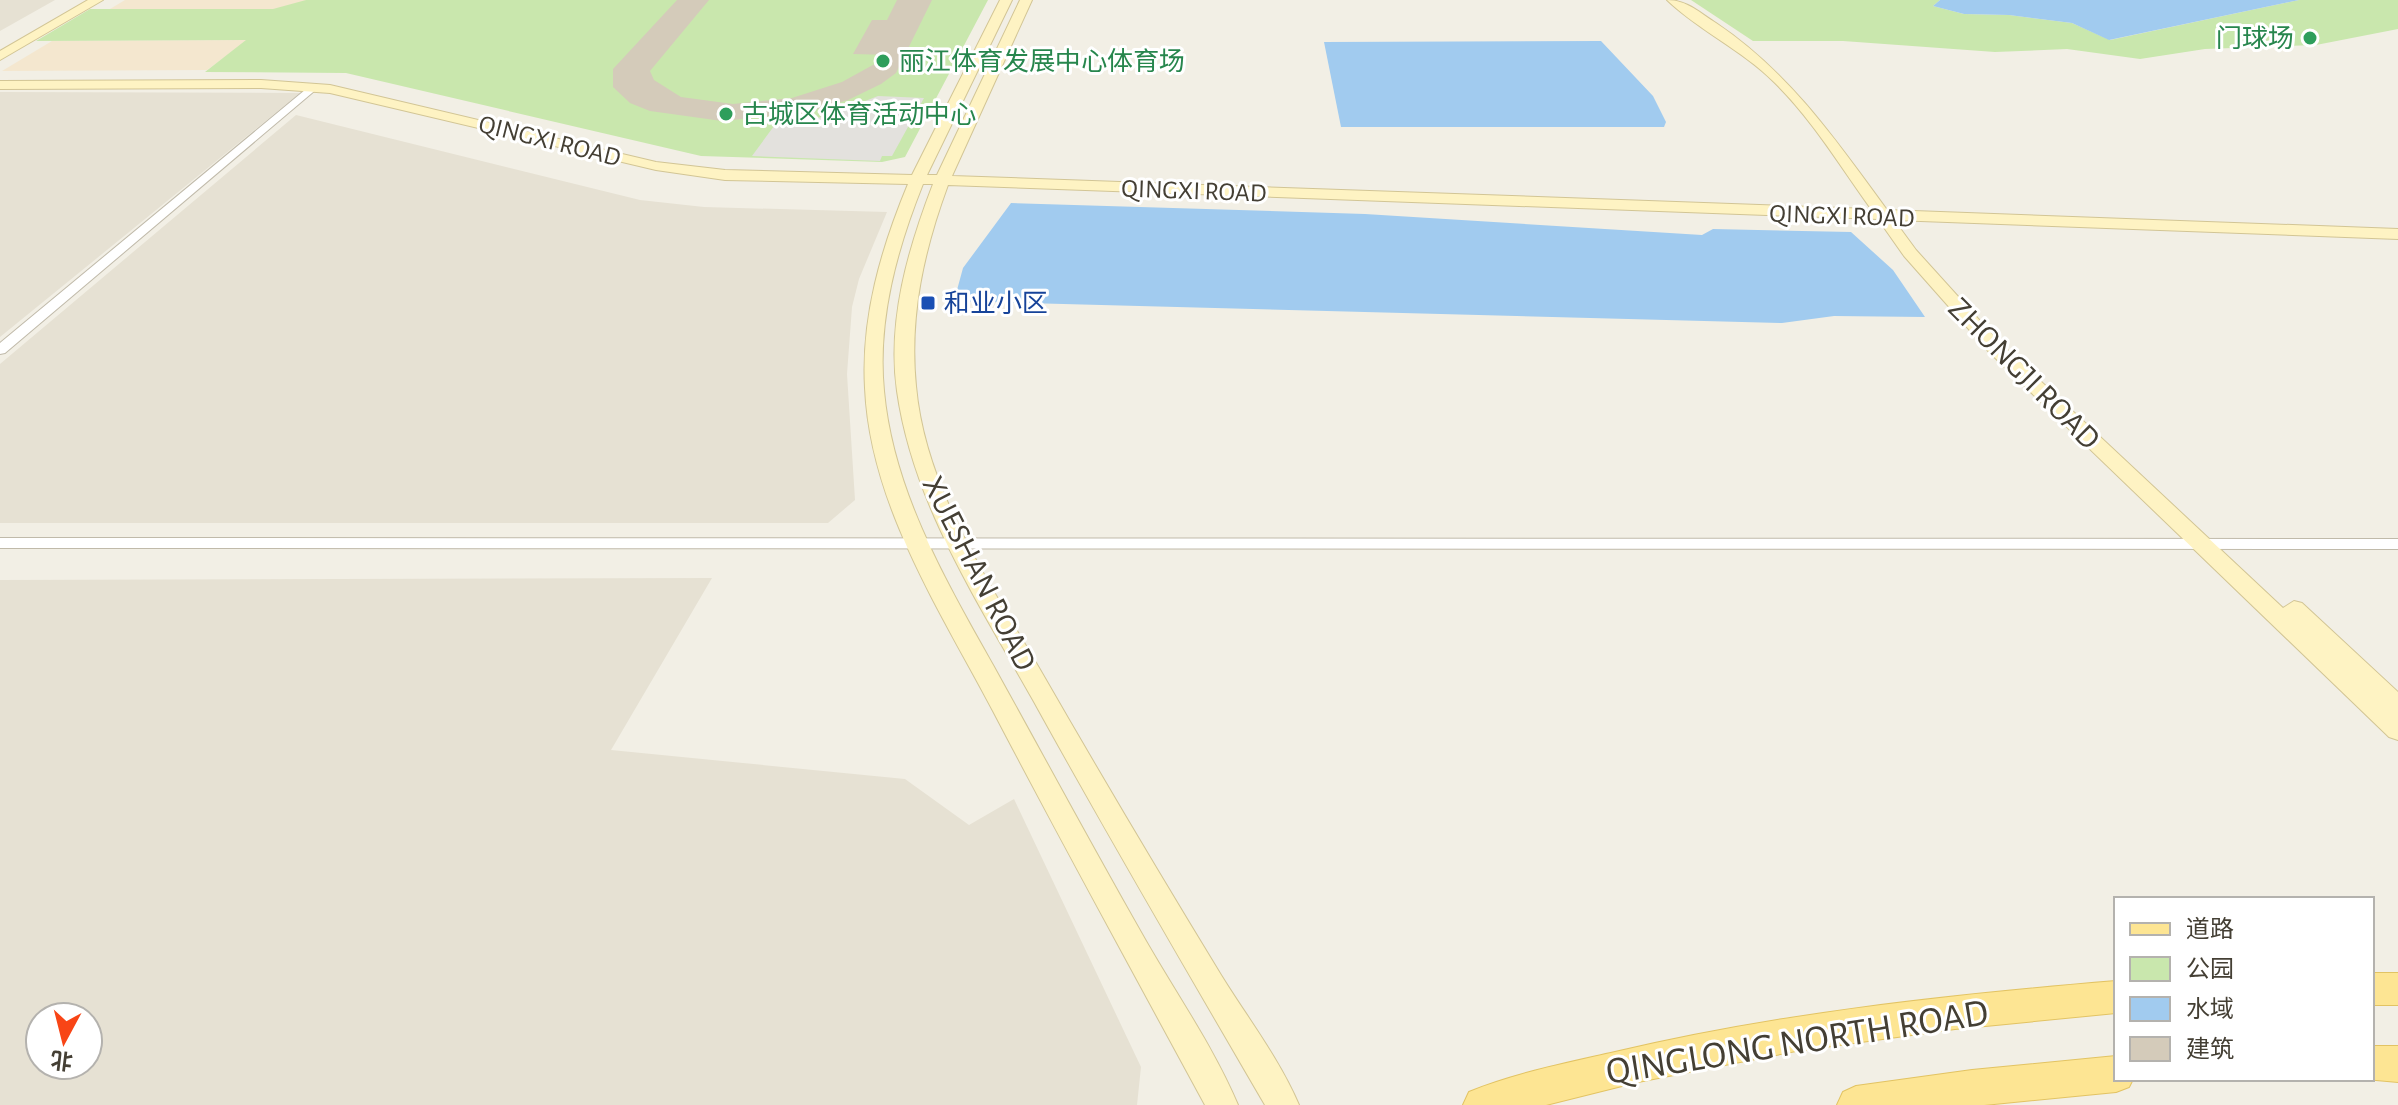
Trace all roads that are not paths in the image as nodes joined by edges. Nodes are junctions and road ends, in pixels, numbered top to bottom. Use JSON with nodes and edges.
{"nodes":[{"id":1,"x":76,"y":0,"type":"edge"},
{"id":2,"x":97,"y":0,"type":"edge"},
{"id":3,"x":1006,"y":0,"type":"edge"},
{"id":4,"x":1026,"y":0,"type":"edge"},
{"id":5,"x":1673,"y":0,"type":"edge"},
{"id":6,"x":1684,"y":0,"type":"edge"},
{"id":7,"x":0,"y":43,"type":"edge"},
{"id":8,"x":0,"y":56,"type":"edge"},
{"id":9,"x":0,"y":82,"type":"edge"},
{"id":10,"x":314,"y":87,"type":"junction"},
{"id":11,"x":921,"y":176,"type":"junction"},
{"id":12,"x":946,"y":176,"type":"junction"},
{"id":13,"x":1888,"y":211,"type":"junction"},
{"id":14,"x":2398,"y":223,"type":"edge"},
{"id":15,"x":2398,"y":234,"type":"edge"},
{"id":16,"x":0,"y":350,"type":"edge"},
{"id":17,"x":0,"y":543,"type":"edge"},
{"id":18,"x":918,"y":543,"type":"junction"},
{"id":19,"x":959,"y":543,"type":"junction"},
{"id":20,"x":2202,"y":544,"type":"junction"},
{"id":21,"x":2223,"y":544,"type":"junction"},
{"id":22,"x":2398,"y":544,"type":"edge"},
{"id":23,"x":0,"y":552,"type":"edge"},
{"id":24,"x":2398,"y":707,"type":"edge"},
{"id":25,"x":2398,"y":730,"type":"edge"},
{"id":26,"x":2374,"y":989,"type":"edge"},
{"id":27,"x":2398,"y":989,"type":"edge"},
{"id":28,"x":2114,"y":997,"type":"edge"},
{"id":29,"x":2374,"y":1064,"type":"edge"},
{"id":30,"x":2398,"y":1064,"type":"edge"},
{"id":31,"x":2114,"y":1074,"type":"edge"},
{"id":32,"x":1222,"y":1105,"type":"edge"},
{"id":33,"x":1283,"y":1105,"type":"edge"},
{"id":34,"x":1482,"y":1105,"type":"edge"},
{"id":35,"x":1856,"y":1105,"type":"edge"}],
"edges":[{"from":1,"to":7,"type":"street"},
{"from":2,"to":8,"type":"street"},
{"from":3,"to":11,"type":"street","name":"XUESHAN ROAD"},
{"from":4,"to":12,"type":"street","name":"XUESHAN ROAD"},
{"from":5,"to":13,"type":"street","name":"ZHONGJI ROAD"},
{"from":6,"to":13,"type":"street","name":"ZHONGJI ROAD"},
{"from":9,"to":10,"type":"street","name":"QINGXI ROAD"},
{"from":9,"to":11,"type":"street","name":"QINGXI ROAD"},
{"from":10,"to":11,"type":"street","name":"QINGXI ROAD"},
{"from":10,"to":16,"type":"street"},
{"from":11,"to":12,"type":"street","name":"QINGXI ROAD"},
{"from":11,"to":18,"type":"street","name":"XUESHAN ROAD"},
{"from":12,"to":13,"type":"street","name":"QINGXI ROAD"},
{"from":12,"to":19,"type":"street","name":"XUESHAN ROAD"},
{"from":13,"to":14,"type":"street","name":"QINGXI ROAD"},
{"from":13,"to":15,"type":"street","name":"QINGXI ROAD"},
{"from":13,"to":20,"type":"street","name":"ZHONGJI ROAD"},
{"from":13,"to":21,"type":"street","name":"ZHONGJI ROAD"},
{"from":17,"to":18,"type":"street"},
{"from":18,"to":19,"type":"street"},
{"from":18,"to":23,"type":"street"},
{"from":18,"to":32,"type":"street","name":"XUESHAN ROAD"},
{"from":19,"to":20,"type":"street"},
{"from":19,"to":33,"type":"street","name":"XUESHAN ROAD"},
{"from":20,"to":21,"type":"street"},
{"from":20,"to":25,"type":"street","name":"ZHONGJI ROAD"},
{"from":21,"to":22,"type":"street"},
{"from":21,"to":24,"type":"street","name":"ZHONGJI ROAD"},
{"from":26,"to":27,"type":"main road"},
{"from":28,"to":34,"type":"main road","name":"QINGLONG NORTH ROAD"},
{"from":29,"to":30,"type":"main road"},
{"from":31,"to":35,"type":"main road"}]}
